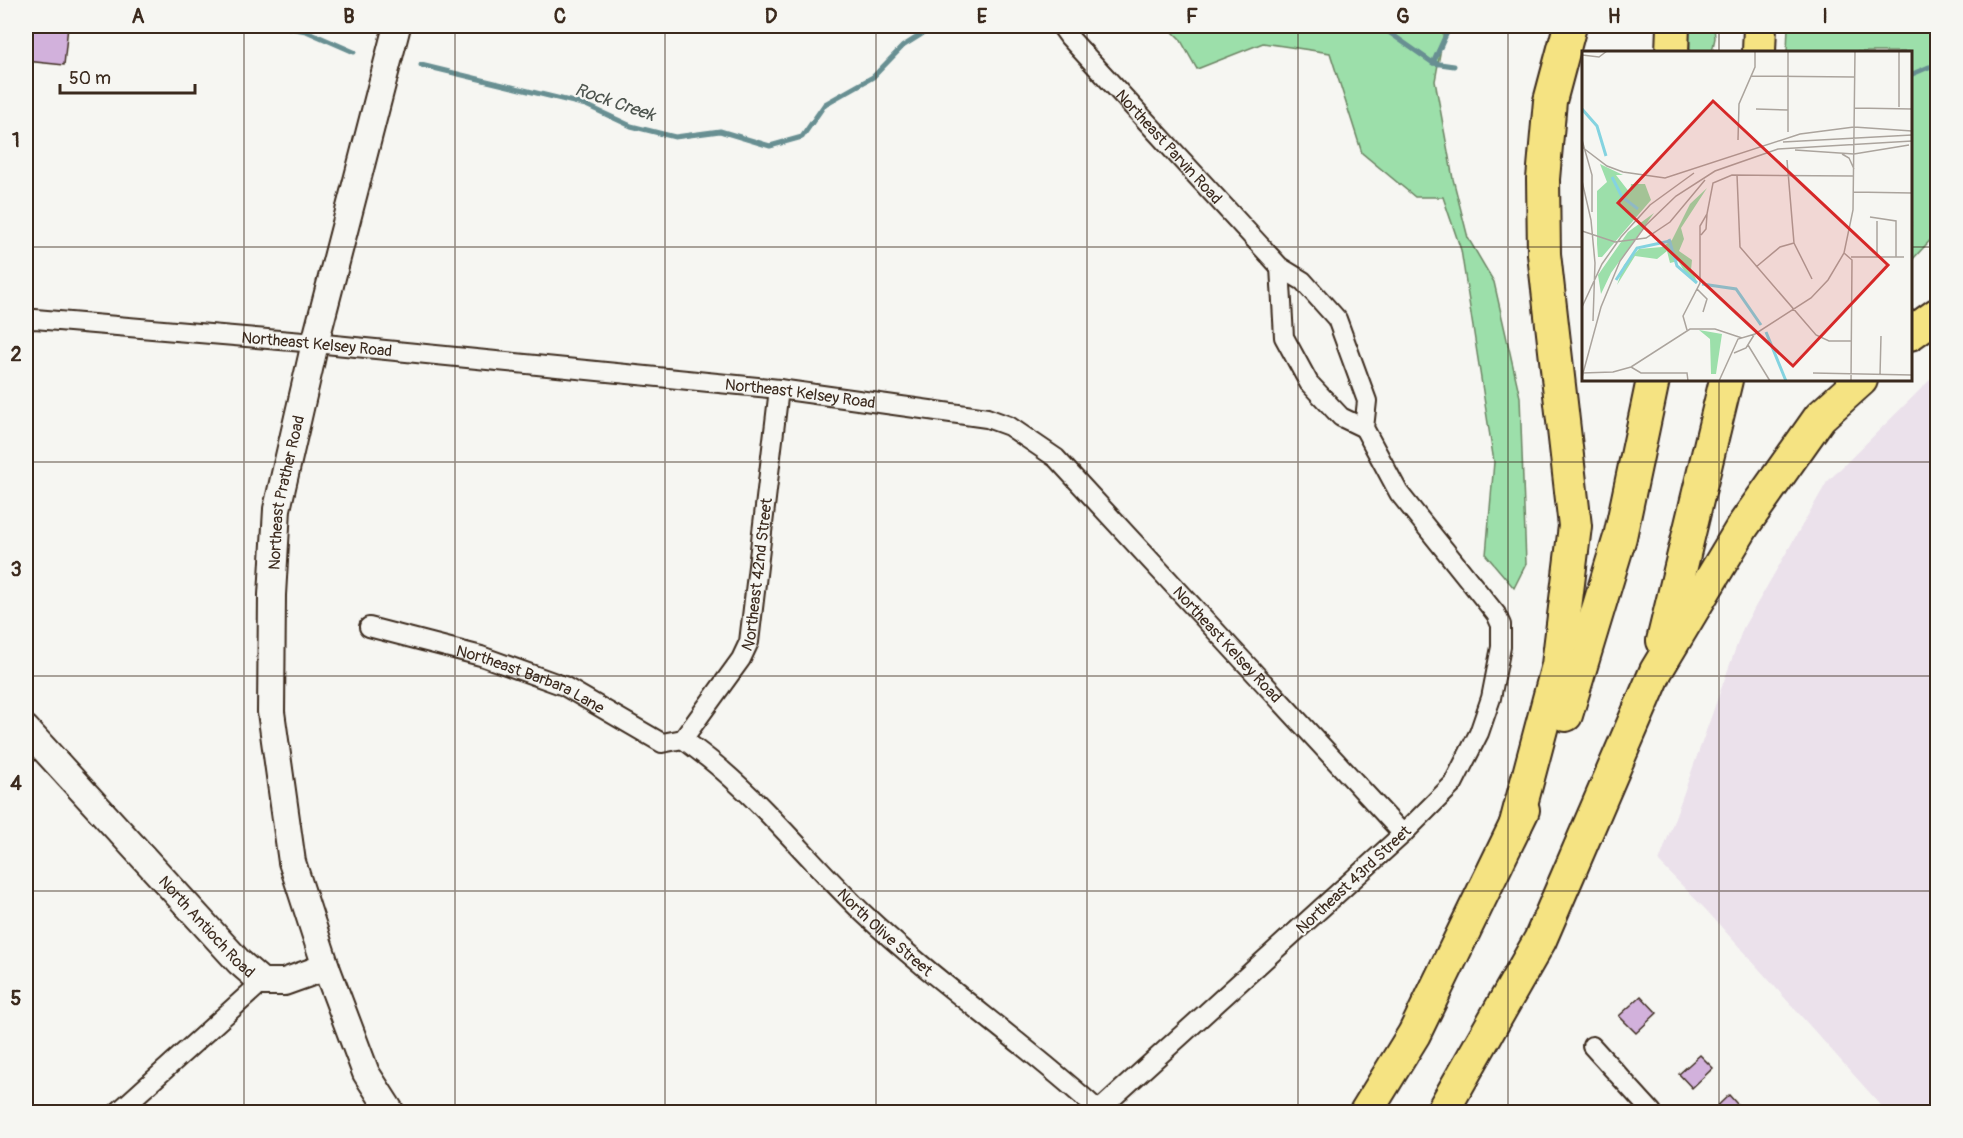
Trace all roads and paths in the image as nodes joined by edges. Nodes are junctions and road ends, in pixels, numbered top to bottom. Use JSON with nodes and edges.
{"nodes":[{"id":1,"x":397,"y":26,"type":"edge"},
{"id":2,"x":1061,"y":26,"type":"edge"},
{"id":3,"x":1570,"y":26,"type":"edge"},
{"id":4,"x":1673,"y":26,"type":"edge"},
{"id":5,"x":1760,"y":26,"type":"edge"},
{"id":6,"x":1672,"y":51,"type":"edge"},
{"id":7,"x":1759,"y":51,"type":"edge"},
{"id":8,"x":1280,"y":267,"type":"junction"},
{"id":9,"x":1938,"y":314,"type":"edge"},
{"id":10,"x":26,"y":320,"type":"edge"},
{"id":11,"x":1912,"y":333,"type":"edge"},
{"id":12,"x":315,"y":343,"type":"junction"},
{"id":13,"x":1653,"y":381,"type":"edge"},
{"id":14,"x":1726,"y":381,"type":"edge"},
{"id":15,"x":1860,"y":381,"type":"edge"},
{"id":16,"x":779,"y":389,"type":"junction"},
{"id":17,"x":1364,"y":428,"type":"junction"},
{"id":18,"x":369,"y":627,"type":"dead end"},
{"id":19,"x":1656,"y":671,"type":"junction"},
{"id":20,"x":26,"y":729,"type":"edge"},
{"id":21,"x":683,"y":739,"type":"junction"},
{"id":22,"x":1515,"y":827,"type":"junction"},
{"id":23,"x":1403,"y":834,"type":"junction"},
{"id":24,"x":326,"y":967,"type":"junction"},
{"id":25,"x":262,"y":982,"type":"junction"},
{"id":26,"x":1592,"y":1046,"type":"dead end"},
{"id":27,"x":1098,"y":1112,"type":"edge"},
{"id":28,"x":118,"y":1113,"type":"edge"},
{"id":29,"x":391,"y":1113,"type":"edge"},
{"id":30,"x":1366,"y":1113,"type":"edge"},
{"id":31,"x":1442,"y":1113,"type":"edge"},
{"id":32,"x":1652,"y":1113,"type":"edge"}],
"edges":[{"from":1,"to":12,"type":"main road","name":"Northeast Prather Road"},
{"from":2,"to":8,"type":"street","name":"Northeast Parvin Road"},
{"from":3,"to":22,"type":"highway"},
{"from":4,"to":6,"type":"highway"},
{"from":5,"to":7,"type":"highway"},
{"from":8,"to":17,"type":"street","name":"Northeast Parvin Road"},
{"from":8,"to":17,"type":"street"},
{"from":9,"to":11,"type":"highway"},
{"from":10,"to":12,"type":"street","name":"Northeast Kelsey Road"},
{"from":12,"to":16,"type":"street","name":"Northeast Kelsey Road"},
{"from":12,"to":24,"type":"main road","name":"Northeast Prather Road"},
{"from":13,"to":22,"type":"highway"},
{"from":14,"to":19,"type":"highway"},
{"from":15,"to":19,"type":"highway"},
{"from":16,"to":21,"type":"street","name":"Northeast 42nd Street"},
{"from":16,"to":23,"type":"street","name":"Northeast Kelsey Road"},
{"from":17,"to":23,"type":"street","name":"Northeast 43rd Street"},
{"from":18,"to":21,"type":"street","name":"Northeast Barbara Lane"},
{"from":19,"to":31,"type":"highway"},
{"from":20,"to":25,"type":"main road","name":"North Antioch Road"},
{"from":21,"to":27,"type":"street","name":"North Olive Street"},
{"from":22,"to":30,"type":"highway"},
{"from":23,"to":27,"type":"street","name":"Northeast 43rd Street"},
{"from":24,"to":25,"type":"main road","name":"North Antioch Road"},
{"from":24,"to":29,"type":"main road"},
{"from":25,"to":28,"type":"street"},
{"from":26,"to":32,"type":"street"}]}
